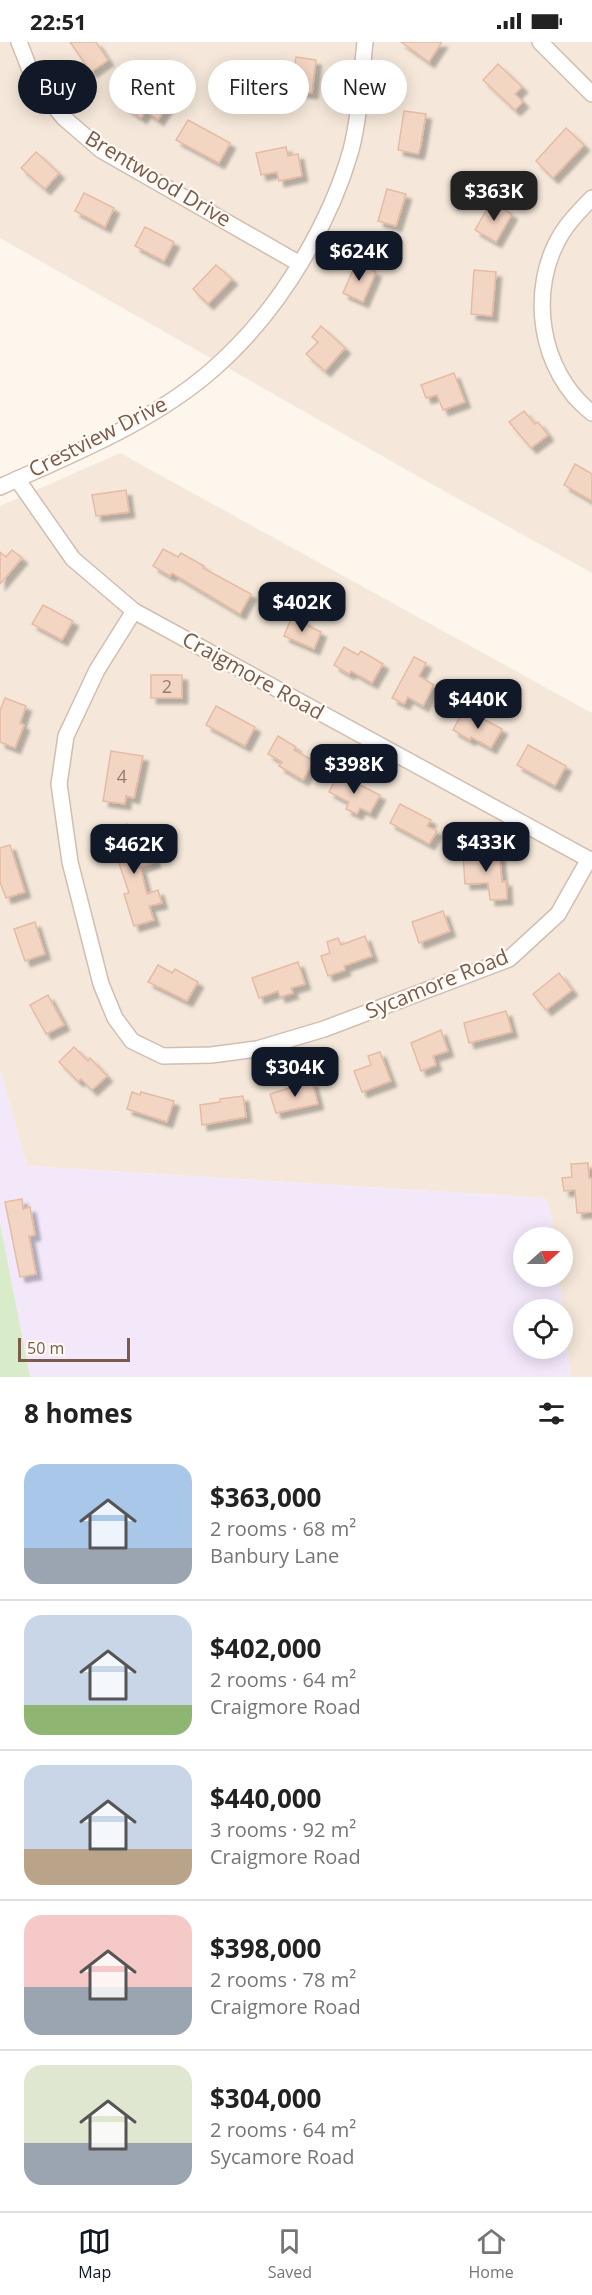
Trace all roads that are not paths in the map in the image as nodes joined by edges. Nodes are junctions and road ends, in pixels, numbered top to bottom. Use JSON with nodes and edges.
{"nodes":[{"id":1,"x":19,"y":42,"type":"edge"},
{"id":2,"x":365,"y":42,"type":"edge"},
{"id":3,"x":540,"y":42,"type":"edge"},
{"id":4,"x":592,"y":94,"type":"edge"},
{"id":5,"x":592,"y":198,"type":"edge"},
{"id":6,"x":300,"y":264,"type":"junction"},
{"id":7,"x":592,"y":413,"type":"edge"},
{"id":8,"x":17,"y":479,"type":"junction"},
{"id":9,"x":0,"y":487,"type":"edge"},
{"id":10,"x":134,"y":611,"type":"junction"},
{"id":11,"x":590,"y":860,"type":"edge"}],
"edges":[{"from":1,"to":6,"type":"street","name":"Brentwood Drive"},
{"from":2,"to":6,"type":"street","name":"Crestview Drive"},
{"from":3,"to":4,"type":"street"},
{"from":5,"to":7,"type":"street"},
{"from":6,"to":8,"type":"street","name":"Crestview Drive"},
{"from":8,"to":9,"type":"street","name":"Crestview Drive"},
{"from":8,"to":10,"type":"street","name":"Craigmore Road"},
{"from":10,"to":11,"type":"street","name":"Craigmore Road"},
{"from":10,"to":11,"type":"street","name":"Sycamore Road"}]}
